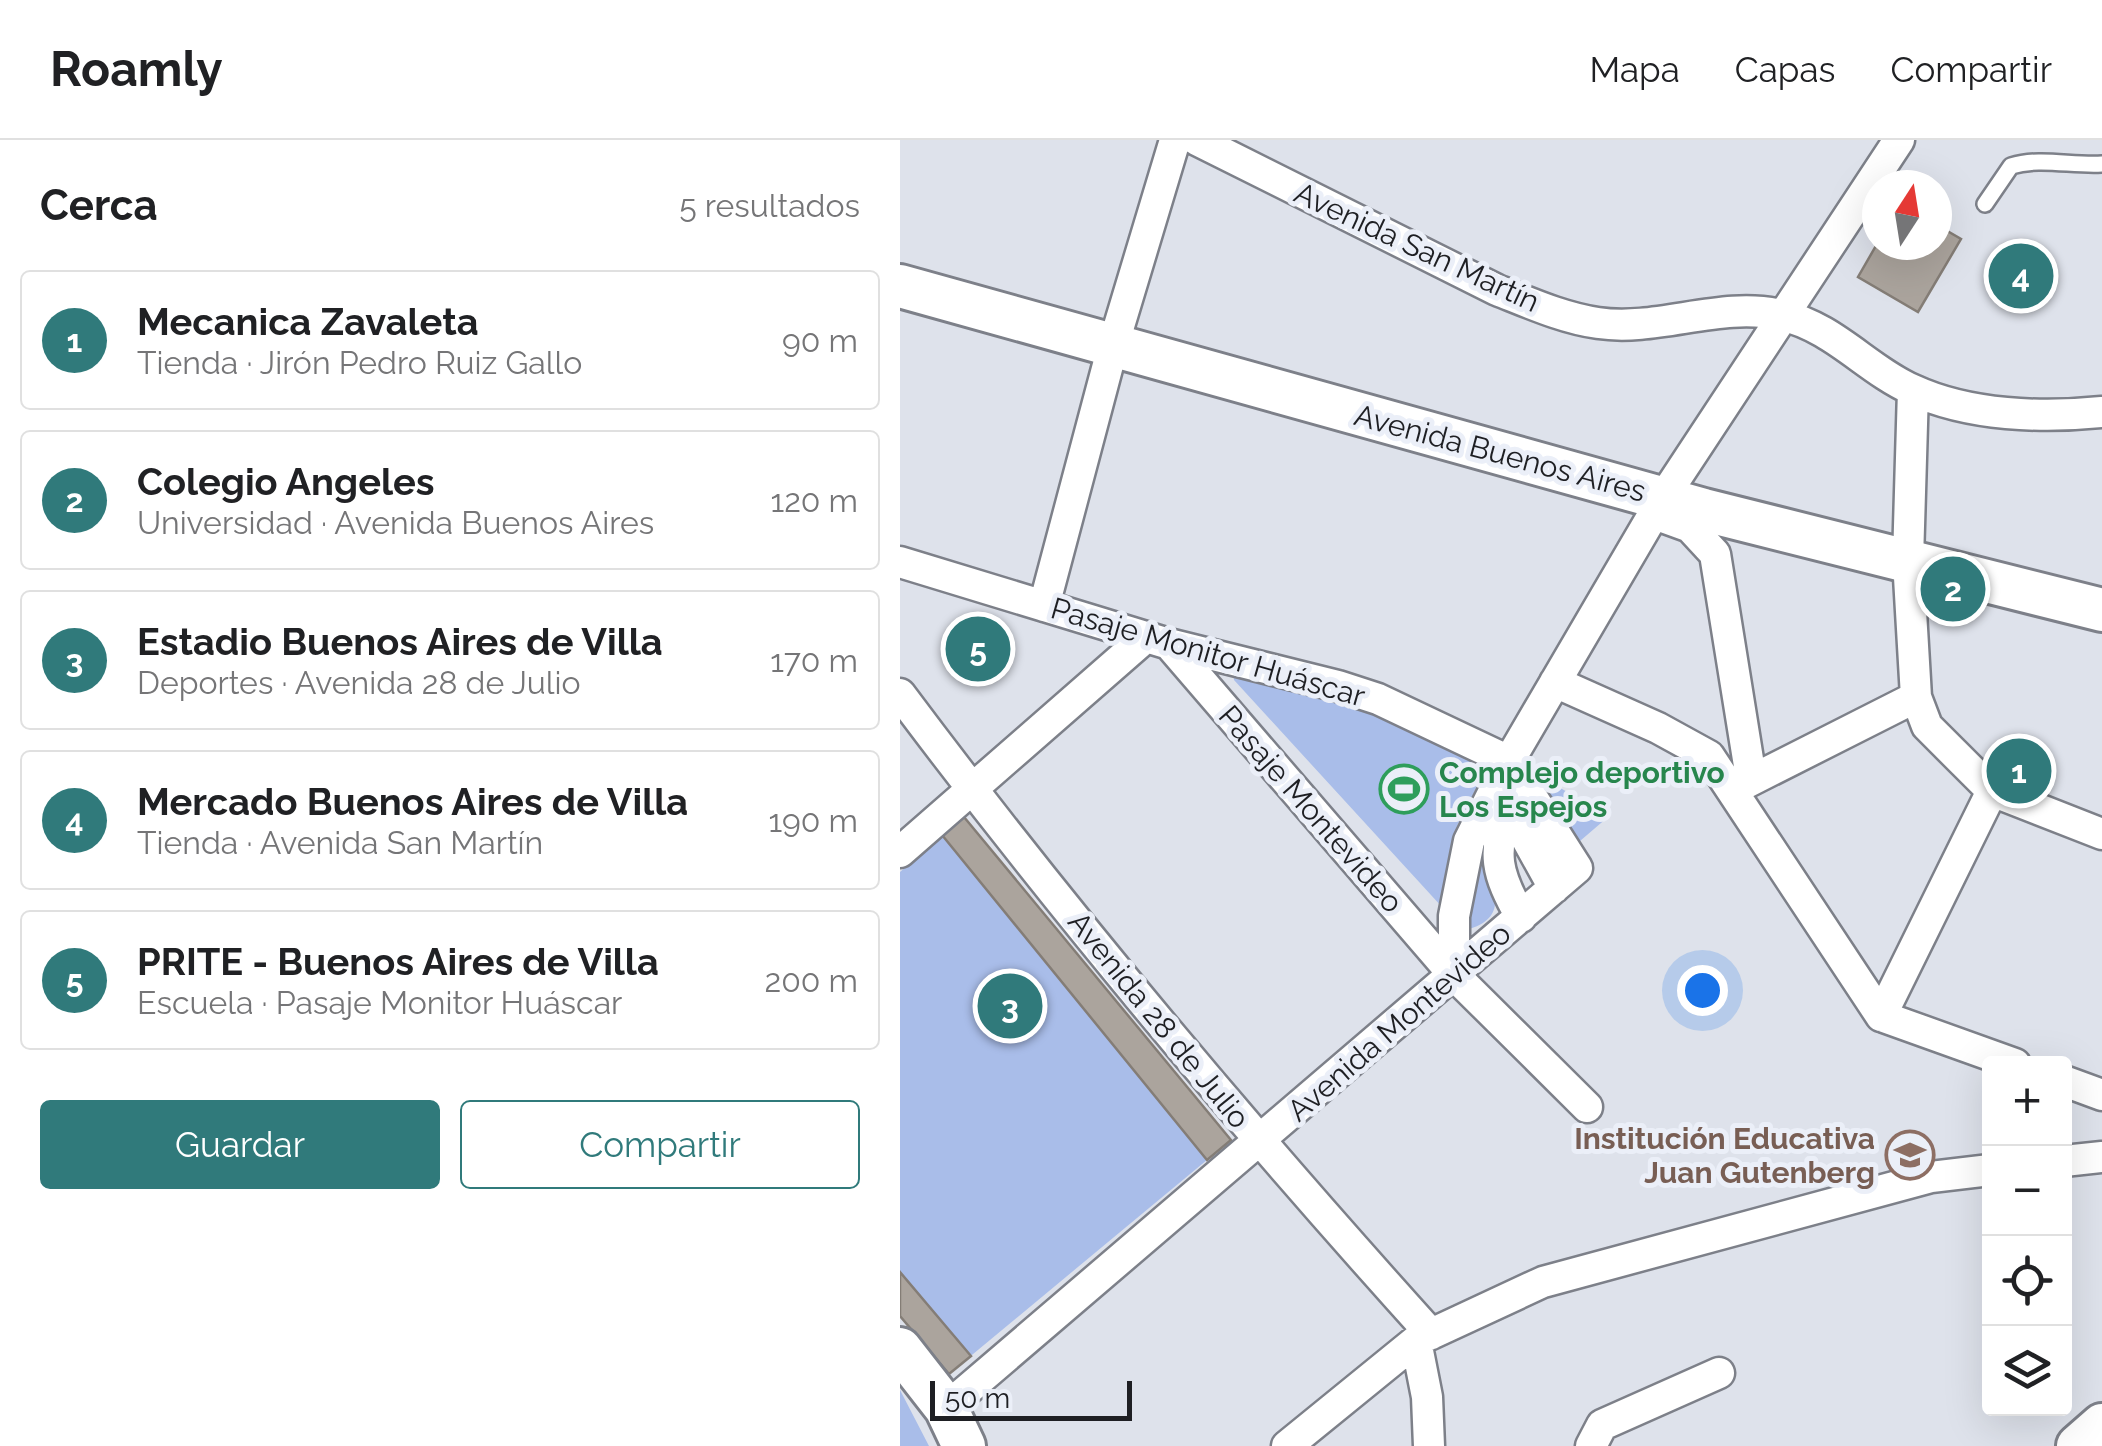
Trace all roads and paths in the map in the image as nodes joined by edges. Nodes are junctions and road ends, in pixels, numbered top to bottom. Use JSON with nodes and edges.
{"nodes":[{"id":1,"x":1175,"y":140,"type":"edge"},
{"id":2,"x":1196,"y":140,"type":"edge"},
{"id":3,"x":1900,"y":140,"type":"edge"},
{"id":4,"x":2102,"y":164,"type":"edge"},
{"id":5,"x":1985,"y":204,"type":"dead end"},
{"id":6,"x":900,"y":286,"type":"edge"},
{"id":7,"x":1780,"y":314,"type":"junction"},
{"id":8,"x":1113,"y":346,"type":"junction"},
{"id":9,"x":1914,"y":390,"type":"junction"},
{"id":10,"x":2102,"y":412,"type":"edge"},
{"id":11,"x":1659,"y":506,"type":"junction"},
{"id":12,"x":1908,"y":560,"type":"junction"},
{"id":13,"x":900,"y":562,"type":"edge"},
{"id":14,"x":1044,"y":606,"type":"junction"},
{"id":15,"x":2102,"y":610,"type":"edge"},
{"id":16,"x":1158,"y":640,"type":"junction"},
{"id":17,"x":1555,"y":682,"type":"junction"},
{"id":18,"x":900,"y":694,"type":"edge"},
{"id":19,"x":1916,"y":697,"type":"junction"},
{"id":20,"x":1509,"y":761,"type":"junction"},
{"id":21,"x":1741,"y":784,"type":"junction"},
{"id":22,"x":972,"y":791,"type":"junction"},
{"id":23,"x":1992,"y":791,"type":"junction"},
{"id":24,"x":1508,"y":805,"type":"junction"},
{"id":25,"x":2102,"y":834,"type":"edge"},
{"id":26,"x":900,"y":852,"type":"edge"},
{"id":27,"x":1554,"y":888,"type":"junction"},
{"id":28,"x":1521,"y":917,"type":"junction"},
{"id":29,"x":1454,"y":975,"type":"junction"},
{"id":30,"x":1881,"y":1016,"type":"junction"},
{"id":31,"x":1993,"y":1056,"type":"edge"},
{"id":32,"x":2072,"y":1085,"type":"edge"},
{"id":33,"x":2102,"y":1095,"type":"edge"},
{"id":34,"x":1587,"y":1107,"type":"dead end"},
{"id":35,"x":1259,"y":1143,"type":"junction"},
{"id":36,"x":2102,"y":1157,"type":"edge"},
{"id":37,"x":2072,"y":1160,"type":"edge"},
{"id":38,"x":1982,"y":1171,"type":"edge"},
{"id":39,"x":1424,"y":1337,"type":"junction"},
{"id":40,"x":900,"y":1349,"type":"edge"},
{"id":41,"x":1718,"y":1373,"type":"dead end"},
{"id":42,"x":2102,"y":1425,"type":"edge"},
{"id":43,"x":955,"y":1427,"type":"edge"},
{"id":44,"x":1287,"y":1446,"type":"edge"},
{"id":45,"x":1430,"y":1446,"type":"edge"},
{"id":46,"x":1591,"y":1446,"type":"edge"},
{"id":47,"x":2078,"y":1446,"type":"edge"}],
"edges":[{"from":1,"to":8,"type":"street"},
{"from":2,"to":7,"type":"street","name":"Avenida San Martín"},
{"from":3,"to":7,"type":"street"},
{"from":4,"to":5,"type":"lane"},
{"from":6,"to":8,"type":"street","name":"Avenida Buenos Aires"},
{"from":7,"to":9,"type":"street","name":"Avenida San Martín"},
{"from":7,"to":11,"type":"street"},
{"from":8,"to":11,"type":"street","name":"Avenida Buenos Aires"},
{"from":8,"to":14,"type":"street"},
{"from":9,"to":10,"type":"street","name":"Avenida San Martín"},
{"from":9,"to":12,"type":"street"},
{"from":11,"to":12,"type":"street","name":"Avenida Buenos Aires"},
{"from":11,"to":17,"type":"street"},
{"from":11,"to":21,"type":"street"},
{"from":12,"to":15,"type":"street","name":"Avenida Buenos Aires"},
{"from":12,"to":19,"type":"street"},
{"from":13,"to":14,"type":"street","name":"Pasaje Monitor Huáscar"},
{"from":14,"to":16,"type":"street","name":"Pasaje Monitor Huáscar"},
{"from":16,"to":20,"type":"street","name":"Pasaje Monitor Huáscar"},
{"from":16,"to":22,"type":"street"},
{"from":16,"to":29,"type":"street","name":"Pasaje Montevideo"},
{"from":17,"to":20,"type":"street"},
{"from":17,"to":21,"type":"street"},
{"from":18,"to":22,"type":"street","name":"Avenida 28 de Julio"},
{"from":19,"to":21,"type":"street"},
{"from":19,"to":23,"type":"street"},
{"from":20,"to":24,"type":"street"},
{"from":20,"to":27,"type":"street","name":"Avenida Montevideo"},
{"from":20,"to":29,"type":"street"},
{"from":21,"to":30,"type":"street"},
{"from":22,"to":26,"type":"street"},
{"from":22,"to":35,"type":"street","name":"Avenida 28 de Julio"},
{"from":23,"to":25,"type":"street"},
{"from":23,"to":30,"type":"street"},
{"from":24,"to":27,"type":"street"},
{"from":24,"to":28,"type":"street"},
{"from":27,"to":28,"type":"street","name":"Avenida Montevideo"},
{"from":28,"to":29,"type":"street","name":"Avenida Montevideo"},
{"from":29,"to":34,"type":"street","name":"Pasaje Montevideo"},
{"from":29,"to":35,"type":"street","name":"Avenida Montevideo"},
{"from":30,"to":31,"type":"street"},
{"from":32,"to":33,"type":"street"},
{"from":35,"to":39,"type":"street","name":"Avenida 28 de Julio"},
{"from":35,"to":43,"type":"street","name":"Avenida Montevideo"},
{"from":36,"to":37,"type":"street"},
{"from":38,"to":39,"type":"street"},
{"from":39,"to":44,"type":"street"},
{"from":39,"to":45,"type":"street"},
{"from":40,"to":43,"type":"street"},
{"from":41,"to":46,"type":"street"},
{"from":42,"to":47,"type":"street"}]}
